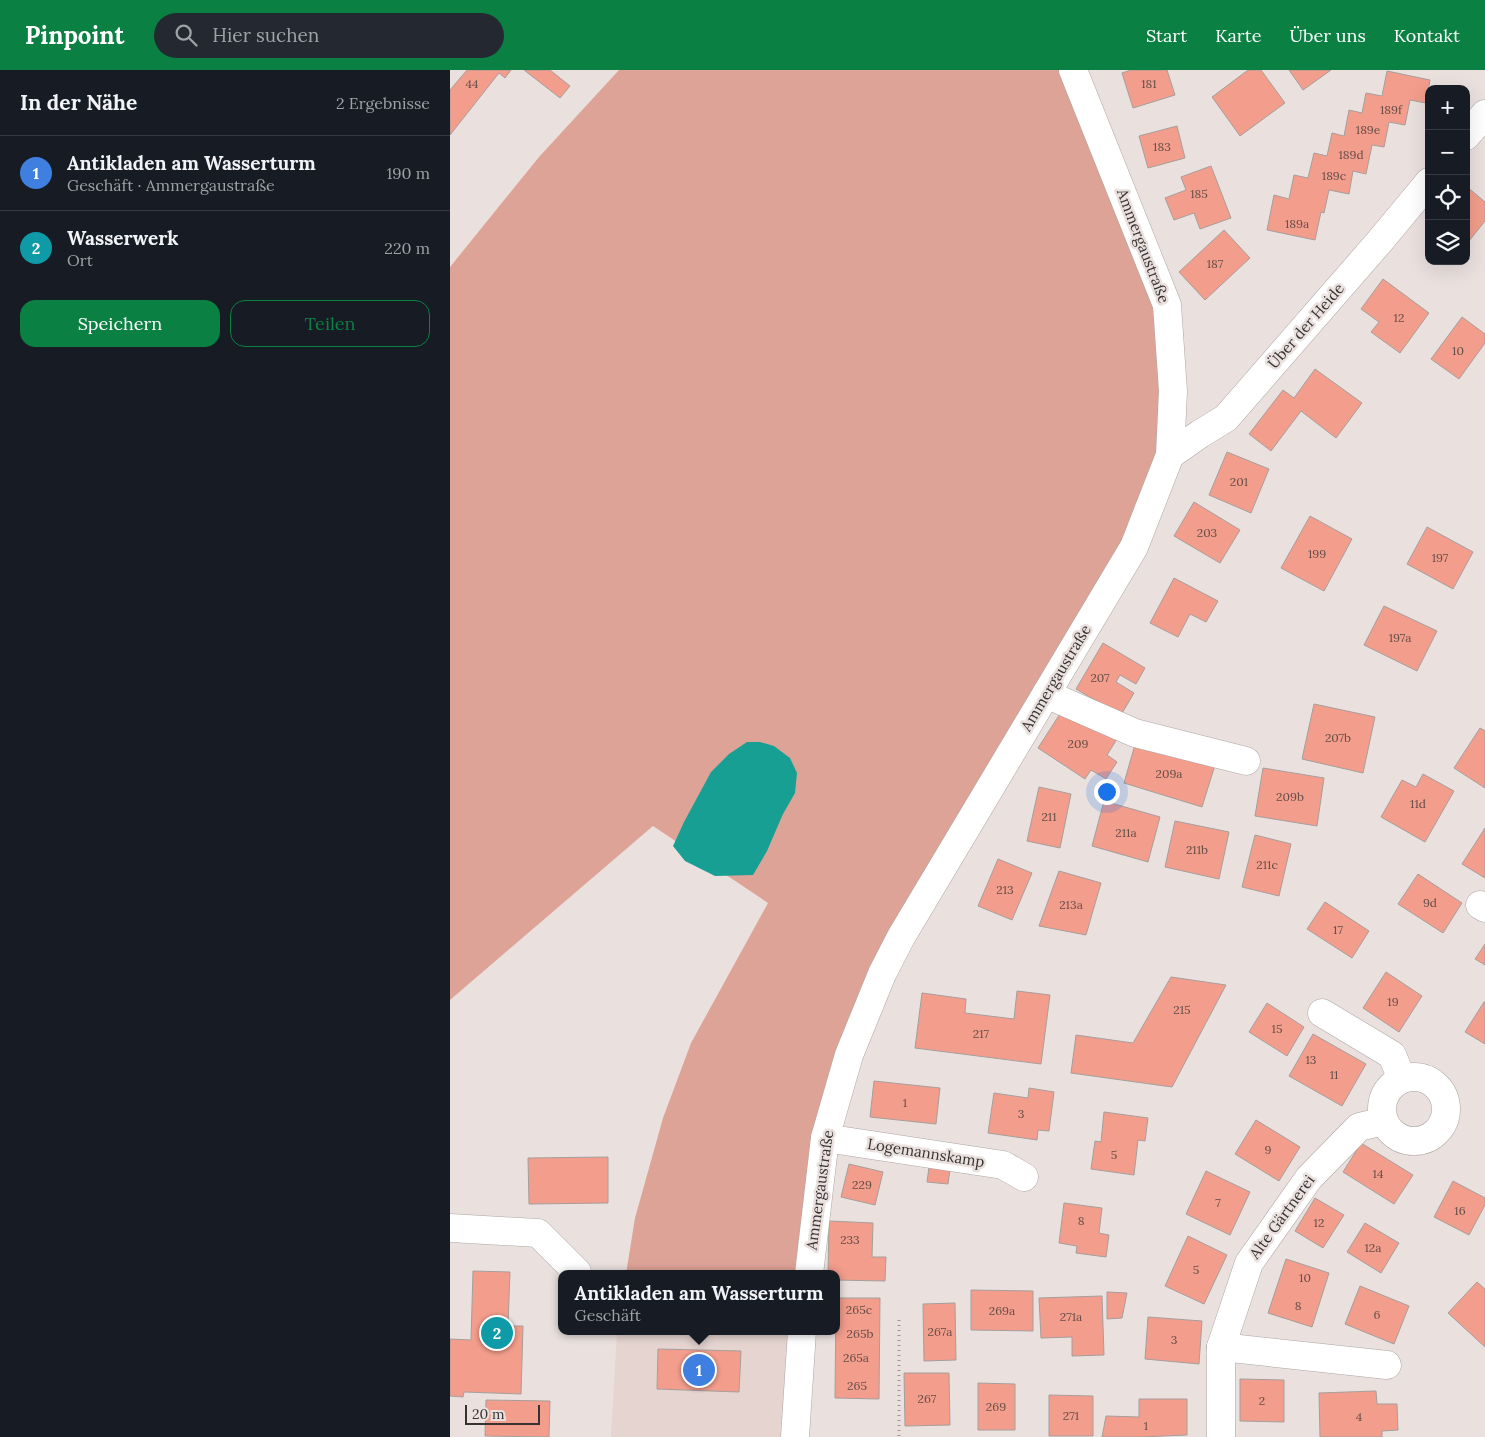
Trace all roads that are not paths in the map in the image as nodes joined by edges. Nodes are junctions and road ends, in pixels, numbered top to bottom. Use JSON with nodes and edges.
{"nodes":[{"id":1,"x":1073,"y":70,"type":"edge"},
{"id":2,"x":1485,"y":114,"type":"edge"},
{"id":3,"x":1470,"y":131,"type":"edge"},
{"id":4,"x":1425,"y":187,"type":"edge"},
{"id":5,"x":1170,"y":455,"type":"junction"},
{"id":6,"x":1046,"y":694,"type":"junction"},
{"id":7,"x":1246,"y":761,"type":"dead end"},
{"id":8,"x":1322,"y":1012,"type":"dead end"},
{"id":9,"x":1402,"y":1079,"type":"junction"},
{"id":10,"x":1384,"y":1120,"type":"junction"},
{"id":11,"x":825,"y":1138,"type":"junction"},
{"id":12,"x":1024,"y":1177,"type":"dead end"},
{"id":13,"x":450,"y":1228,"type":"edge"},
{"id":14,"x":575,"y":1270,"type":"edge"},
{"id":15,"x":809,"y":1270,"type":"edge"},
{"id":16,"x":802,"y":1335,"type":"edge"},
{"id":17,"x":1221,"y":1347,"type":"junction"},
{"id":18,"x":1387,"y":1365,"type":"dead end"},
{"id":19,"x":795,"y":1437,"type":"edge"},
{"id":20,"x":1221,"y":1437,"type":"edge"}],
"edges":[{"from":1,"to":5,"type":"street","name":"Ammergaustraße"},
{"from":2,"to":3,"type":"street"},
{"from":4,"to":5,"type":"street","name":"Über der Heide"},
{"from":5,"to":6,"type":"street","name":"Ammergaustraße"},
{"from":6,"to":7,"type":"street"},
{"from":6,"to":11,"type":"street","name":"Ammergaustraße"},
{"from":8,"to":9,"type":"street"},
{"from":9,"to":10,"type":"street"},
{"from":9,"to":10,"type":"street"},
{"from":10,"to":17,"type":"street","name":"Alte Gärtnerei"},
{"from":11,"to":12,"type":"street","name":"Logemannskamp"},
{"from":11,"to":15,"type":"street","name":"Ammergaustraße"},
{"from":13,"to":14,"type":"street"},
{"from":16,"to":19,"type":"street"},
{"from":17,"to":18,"type":"street"},
{"from":17,"to":20,"type":"street","name":"Alte Gärtnerei"}]}
